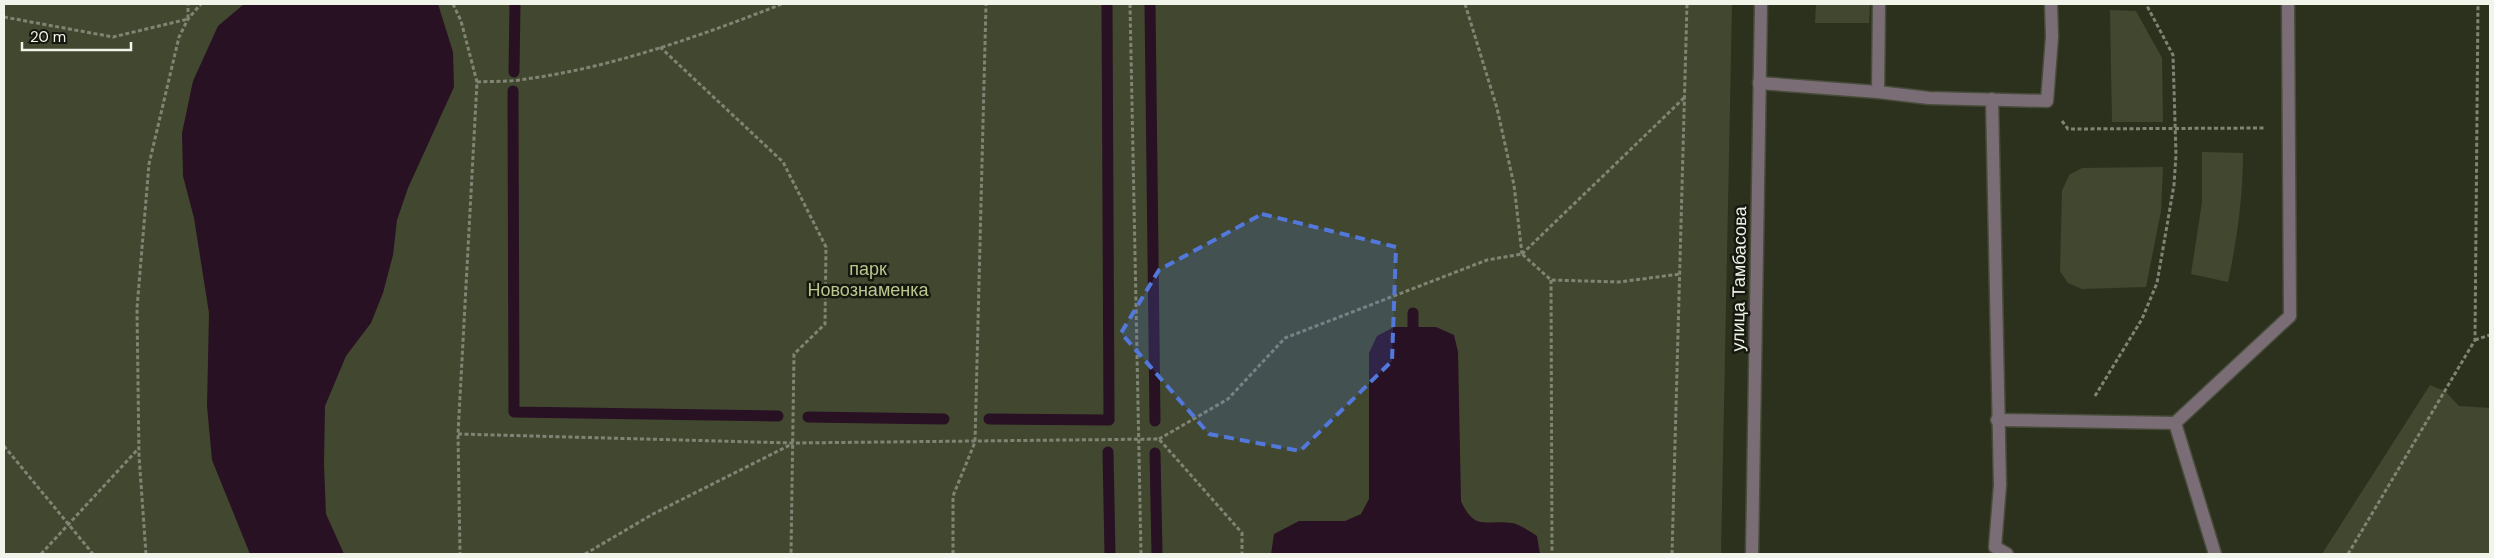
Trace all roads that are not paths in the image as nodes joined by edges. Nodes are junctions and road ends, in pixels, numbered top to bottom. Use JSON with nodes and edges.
{"nodes":[{"id":1,"x":1761,"y":4,"type":"edge"},
{"id":2,"x":1879,"y":4,"type":"edge"},
{"id":3,"x":2051,"y":4,"type":"edge"},
{"id":4,"x":2288,"y":4,"type":"edge"},
{"id":5,"x":1760,"y":83,"type":"junction"},
{"id":6,"x":1878,"y":92,"type":"junction"},
{"id":7,"x":1992,"y":100,"type":"junction"},
{"id":8,"x":1997,"y":420,"type":"junction"},
{"id":9,"x":2175,"y":423,"type":"junction"},
{"id":10,"x":1752,"y":554,"type":"edge"},
{"id":11,"x":2007,"y":554,"type":"edge"},
{"id":12,"x":2215,"y":554,"type":"edge"}],
"edges":[{"from":1,"to":5,"type":"street","name":"улица Тамбасова"},
{"from":2,"to":6,"type":"street"},
{"from":3,"to":7,"type":"street"},
{"from":4,"to":9,"type":"street"},
{"from":5,"to":6,"type":"street"},
{"from":5,"to":10,"type":"street","name":"улица Тамбасова"},
{"from":6,"to":7,"type":"street"},
{"from":7,"to":8,"type":"street"},
{"from":8,"to":9,"type":"street"},
{"from":8,"to":11,"type":"street"},
{"from":9,"to":12,"type":"street"}]}
